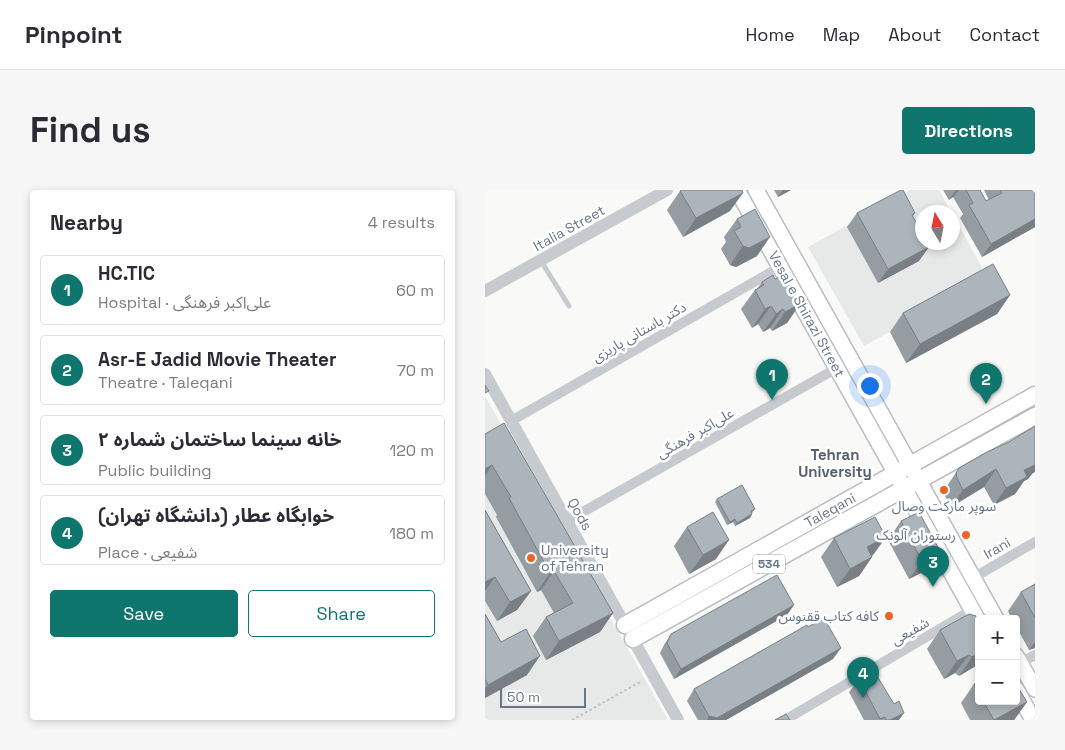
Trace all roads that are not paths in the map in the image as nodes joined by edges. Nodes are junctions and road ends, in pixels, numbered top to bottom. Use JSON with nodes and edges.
{"nodes":[{"id":1,"x":667,"y":190,"type":"edge"},
{"id":2,"x":737,"y":190,"type":"edge"},
{"id":3,"x":757,"y":190,"type":"edge"},
{"id":4,"x":795,"y":258,"type":"junction"},
{"id":5,"x":541,"y":260,"type":"junction"},
{"id":6,"x":780,"y":267,"type":"junction"},
{"id":7,"x":485,"y":291,"type":"edge"},
{"id":8,"x":569,"y":306,"type":"dead end"},
{"id":9,"x":851,"y":361,"type":"junction"},
{"id":10,"x":837,"y":368,"type":"junction"},
{"id":11,"x":485,"y":374,"type":"edge"},
{"id":12,"x":1035,"y":395,"type":"edge"},
{"id":13,"x":1035,"y":416,"type":"edge"},
{"id":14,"x":511,"y":421,"type":"junction"},
{"id":15,"x":903,"y":469,"type":"junction"},
{"id":16,"x":911,"y":485,"type":"junction"},
{"id":17,"x":567,"y":521,"type":"junction"},
{"id":18,"x":1035,"y":542,"type":"edge"},
{"id":19,"x":973,"y":578,"type":"junction"},
{"id":20,"x":986,"y":602,"type":"junction"},
{"id":21,"x":976,"y":615,"type":"edge"},
{"id":22,"x":993,"y":615,"type":"edge"},
{"id":23,"x":975,"y":616,"type":"edge"},
{"id":24,"x":629,"y":632,"type":"junction"},
{"id":25,"x":1035,"y":655,"type":"edge"},
{"id":26,"x":1020,"y":659,"type":"edge"},
{"id":27,"x":1020,"y":663,"type":"edge"},
{"id":28,"x":1035,"y":689,"type":"edge"},
{"id":29,"x":1020,"y":696,"type":"edge"},
{"id":30,"x":678,"y":720,"type":"edge"},
{"id":31,"x":785,"y":720,"type":"edge"},
{"id":32,"x":1033,"y":720,"type":"edge"}],
"edges":[{"from":1,"to":5,"type":"street","name":"Italia Street"},
{"from":2,"to":6,"type":"main road","name":"Vesal e Shirazi Street"},
{"from":3,"to":4,"type":"main road","name":"Vesal e Shirazi Street"},
{"from":4,"to":6,"type":"main road"},
{"from":4,"to":9,"type":"main road","name":"Vesal e Shirazi Street"},
{"from":5,"to":7,"type":"street","name":"Italia Street"},
{"from":5,"to":8,"type":"lane"},
{"from":6,"to":10,"type":"main road","name":"Vesal e Shirazi Street"},
{"from":6,"to":14,"type":"street","name":"دکتر باستانی پاریزی"},
{"from":9,"to":10,"type":"main road"},
{"from":9,"to":15,"type":"main road","name":"Vesal e Shirazi Street"},
{"from":10,"to":15,"type":"main road","name":"Vesal e Shirazi Street"},
{"from":10,"to":17,"type":"street","name":"علی‌اکبر فرهنگی"},
{"from":11,"to":14,"type":"street","name":"Qods"},
{"from":12,"to":15,"type":"main road","name":"Taleqani","number":"534"},
{"from":13,"to":16,"type":"main road","name":"Taleqani","number":"534"},
{"from":14,"to":17,"type":"street","name":"Qods"},
{"from":15,"to":16,"type":"main road","name":"Vesal e Shirazi Street"},
{"from":15,"to":24,"type":"main road","name":"Taleqani","number":"534"},
{"from":16,"to":19,"type":"main road","name":"Vesal e Shirazi Street"},
{"from":16,"to":23,"type":"main road","name":"Vesal e Shirazi Street"},
{"from":16,"to":24,"type":"main road","name":"Taleqani","number":"534"},
{"from":17,"to":24,"type":"street","name":"Qods"},
{"from":18,"to":19,"type":"street","name":"Irani"},
{"from":19,"to":20,"type":"main road","name":"Vesal e Shirazi Street"},
{"from":20,"to":21,"type":"main road"},
{"from":20,"to":22,"type":"main road","name":"Vesal e Shirazi Street"},
{"from":23,"to":31,"type":"street","name":"شفیعی"},
{"from":24,"to":30,"type":"street","name":"Qods"},
{"from":25,"to":26,"type":"street"},
{"from":27,"to":28,"type":"main road"},
{"from":29,"to":32,"type":"main road"}]}
